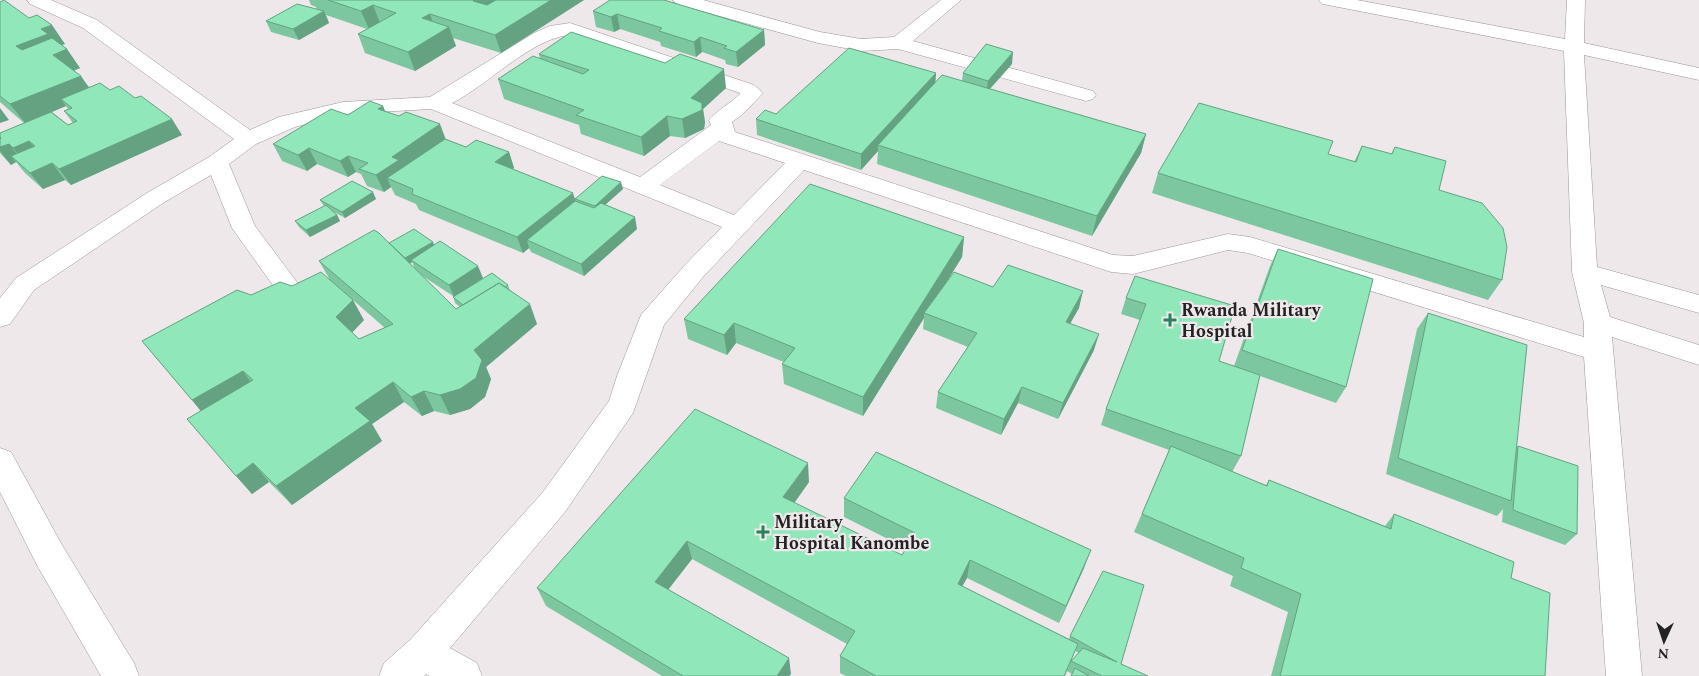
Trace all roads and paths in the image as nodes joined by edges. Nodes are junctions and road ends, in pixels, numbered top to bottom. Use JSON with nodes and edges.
{"nodes":[{"id":1,"x":36,"y":0,"type":"edge"},
{"id":2,"x":682,"y":0,"type":"edge"},
{"id":3,"x":952,"y":0,"type":"edge"},
{"id":4,"x":1328,"y":0,"type":"edge"},
{"id":5,"x":1576,"y":0,"type":"edge"},
{"id":6,"x":898,"y":43,"type":"junction"},
{"id":7,"x":1574,"y":47,"type":"junction"},
{"id":8,"x":1699,"y":74,"type":"edge"},
{"id":9,"x":1086,"y":96,"type":"dead end"},
{"id":10,"x":434,"y":103,"type":"junction"},
{"id":11,"x":723,"y":127,"type":"junction"},
{"id":12,"x":248,"y":139,"type":"junction"},
{"id":13,"x":800,"y":161,"type":"junction"},
{"id":14,"x":217,"y":162,"type":"junction"},
{"id":15,"x":642,"y":186,"type":"junction"},
{"id":16,"x":738,"y":226,"type":"junction"},
{"id":17,"x":1585,"y":272,"type":"junction"},
{"id":18,"x":286,"y":285,"type":"edge"},
{"id":19,"x":1699,"y":304,"type":"edge"},
{"id":20,"x":0,"y":317,"type":"edge"},
{"id":21,"x":1598,"y":324,"type":"junction"},
{"id":22,"x":1598,"y":351,"type":"junction"},
{"id":23,"x":1699,"y":355,"type":"edge"},
{"id":24,"x":0,"y":461,"type":"edge"},
{"id":25,"x":423,"y":652,"type":"junction"},
{"id":26,"x":121,"y":676,"type":"edge"},
{"id":27,"x":397,"y":676,"type":"edge"},
{"id":28,"x":464,"y":676,"type":"edge"},
{"id":29,"x":1624,"y":676,"type":"edge"}],
"edges":[{"from":1,"to":12,"type":"street"},
{"from":2,"to":6,"type":"street"},
{"from":3,"to":6,"type":"street"},
{"from":4,"to":7,"type":"street"},
{"from":5,"to":7,"type":"street"},
{"from":6,"to":9,"type":"street"},
{"from":7,"to":8,"type":"street"},
{"from":7,"to":17,"type":"street"},
{"from":10,"to":11,"type":"street"},
{"from":10,"to":12,"type":"street"},
{"from":10,"to":15,"type":"street"},
{"from":11,"to":13,"type":"street"},
{"from":11,"to":15,"type":"street"},
{"from":12,"to":14,"type":"street"},
{"from":13,"to":16,"type":"street"},
{"from":13,"to":22,"type":"street"},
{"from":14,"to":18,"type":"street"},
{"from":14,"to":20,"type":"street"},
{"from":15,"to":16,"type":"street"},
{"from":16,"to":25,"type":"street"},
{"from":17,"to":19,"type":"street"},
{"from":17,"to":21,"type":"street"},
{"from":21,"to":22,"type":"street"},
{"from":21,"to":23,"type":"street"},
{"from":22,"to":29,"type":"street"},
{"from":24,"to":26,"type":"street"},
{"from":25,"to":27,"type":"street"},
{"from":25,"to":28,"type":"street"}]}
